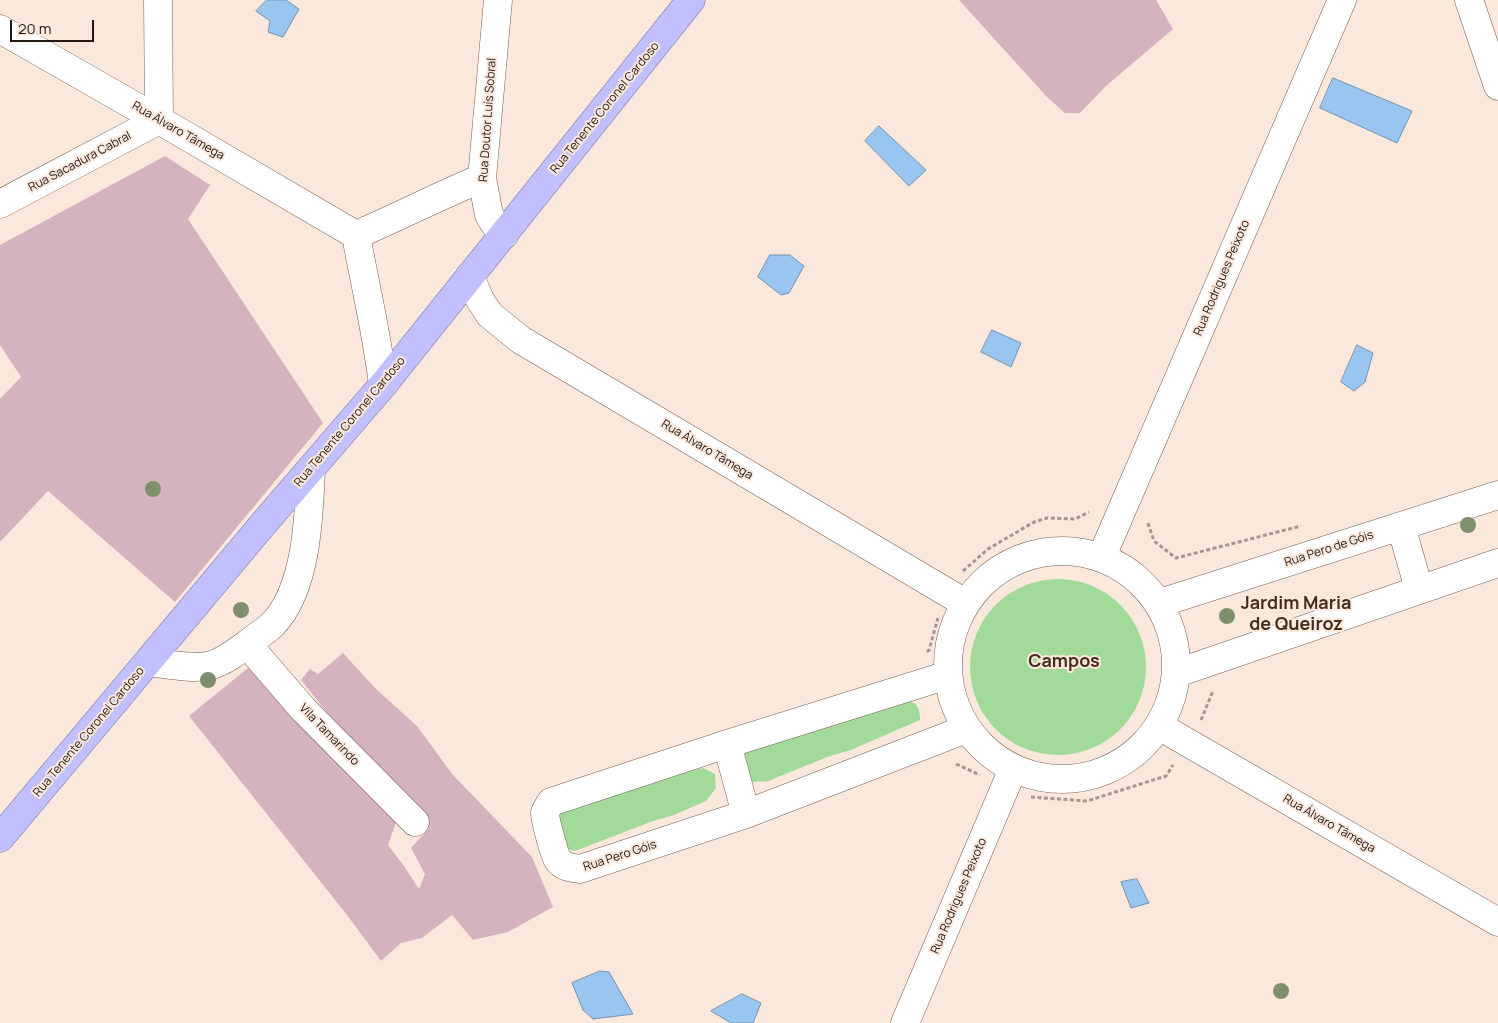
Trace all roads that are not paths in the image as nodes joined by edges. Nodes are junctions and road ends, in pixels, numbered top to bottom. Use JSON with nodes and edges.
{"nodes":[{"id":1,"x":158,"y":0,"type":"edge"},
{"id":2,"x":498,"y":0,"type":"edge"},
{"id":3,"x":691,"y":0,"type":"edge"},
{"id":4,"x":1342,"y":0,"type":"edge"},
{"id":5,"x":1470,"y":0,"type":"edge"},
{"id":6,"x":0,"y":29,"type":"edge"},
{"id":7,"x":1498,"y":86,"type":"edge"},
{"id":8,"x":159,"y":120,"type":"junction"},
{"id":9,"x":482,"y":178,"type":"junction"},
{"id":10,"x":0,"y":204,"type":"edge"},
{"id":11,"x":356,"y":235,"type":"junction"},
{"id":12,"x":504,"y":235,"type":"junction"},
{"id":13,"x":470,"y":276,"type":"junction"},
{"id":14,"x":383,"y":385,"type":"junction"},
{"id":15,"x":311,"y":469,"type":"junction"},
{"id":16,"x":1498,"y":495,"type":"edge"},
{"id":17,"x":1401,"y":526,"type":"junction"},
{"id":18,"x":1102,"y":556,"type":"junction"},
{"id":19,"x":1498,"y":563,"type":"edge"},
{"id":20,"x":1419,"y":589,"type":"junction"},
{"id":21,"x":957,"y":598,"type":"junction"},
{"id":22,"x":1160,"y":603,"type":"junction"},
{"id":23,"x":246,"y":644,"type":"junction"},
{"id":24,"x":148,"y":662,"type":"junction"},
{"id":25,"x":1177,"y":674,"type":"junction"},
{"id":26,"x":948,"y":675,"type":"junction"},
{"id":27,"x":1159,"y":726,"type":"junction"},
{"id":28,"x":954,"y":734,"type":"junction"},
{"id":29,"x":727,"y":744,"type":"junction"},
{"id":30,"x":1009,"y":778,"type":"junction"},
{"id":31,"x":746,"y":814,"type":"junction"},
{"id":32,"x":415,"y":822,"type":"dead end"},
{"id":33,"x":0,"y":838,"type":"edge"},
{"id":34,"x":1498,"y":922,"type":"edge"},
{"id":35,"x":905,"y":1023,"type":"edge"}],
"edges":[{"from":1,"to":8,"type":"street"},
{"from":2,"to":9,"type":"street","name":"Rua Doutor Luís Sobral"},
{"from":3,"to":12,"type":"main road","name":"Rua Tenente Coronel Cardoso"},
{"from":4,"to":18,"type":"street","name":"Rua Rodrigues Peixoto"},
{"from":5,"to":7,"type":"street"},
{"from":6,"to":8,"type":"street","name":"Rua Álvaro Tâmega"},
{"from":8,"to":10,"type":"street","name":"Rua Sacadura Cabral"},
{"from":8,"to":11,"type":"street","name":"Rua Álvaro Tâmega"},
{"from":9,"to":11,"type":"street"},
{"from":9,"to":12,"type":"street","name":"Rua Doutor Luís Sobral"},
{"from":11,"to":14,"type":"street"},
{"from":12,"to":13,"type":"main road","name":"Rua Tenente Coronel Cardoso"},
{"from":13,"to":14,"type":"main road","name":"Rua Tenente Coronel Cardoso"},
{"from":13,"to":21,"type":"street","name":"Rua Álvaro Tâmega"},
{"from":14,"to":15,"type":"main road","name":"Rua Tenente Coronel Cardoso"},
{"from":15,"to":23,"type":"street"},
{"from":15,"to":24,"type":"main road","name":"Rua Tenente Coronel Cardoso"},
{"from":16,"to":17,"type":"street","name":"Rua Pero de Góis"},
{"from":17,"to":20,"type":"street"},
{"from":17,"to":22,"type":"street","name":"Rua Pero de Góis"},
{"from":18,"to":21,"type":"street"},
{"from":18,"to":22,"type":"street"},
{"from":19,"to":20,"type":"street"},
{"from":20,"to":25,"type":"street"},
{"from":21,"to":26,"type":"street"},
{"from":22,"to":25,"type":"street"},
{"from":23,"to":24,"type":"street"},
{"from":23,"to":32,"type":"street","name":"Vila Tamarindo"},
{"from":24,"to":33,"type":"main road","name":"Rua Tenente Coronel Cardoso"},
{"from":25,"to":27,"type":"street"},
{"from":26,"to":28,"type":"street"},
{"from":26,"to":29,"type":"street","name":"Rua Pero Góis"},
{"from":27,"to":30,"type":"street"},
{"from":27,"to":34,"type":"street","name":"Rua Álvaro Tâmega"},
{"from":28,"to":30,"type":"street"},
{"from":28,"to":31,"type":"street","name":"Rua Pero Góis"},
{"from":29,"to":31,"type":"street"},
{"from":29,"to":31,"type":"street","name":"Rua Pero Góis"},
{"from":30,"to":35,"type":"street","name":"Rua Rodrigues Peixoto"}]}
